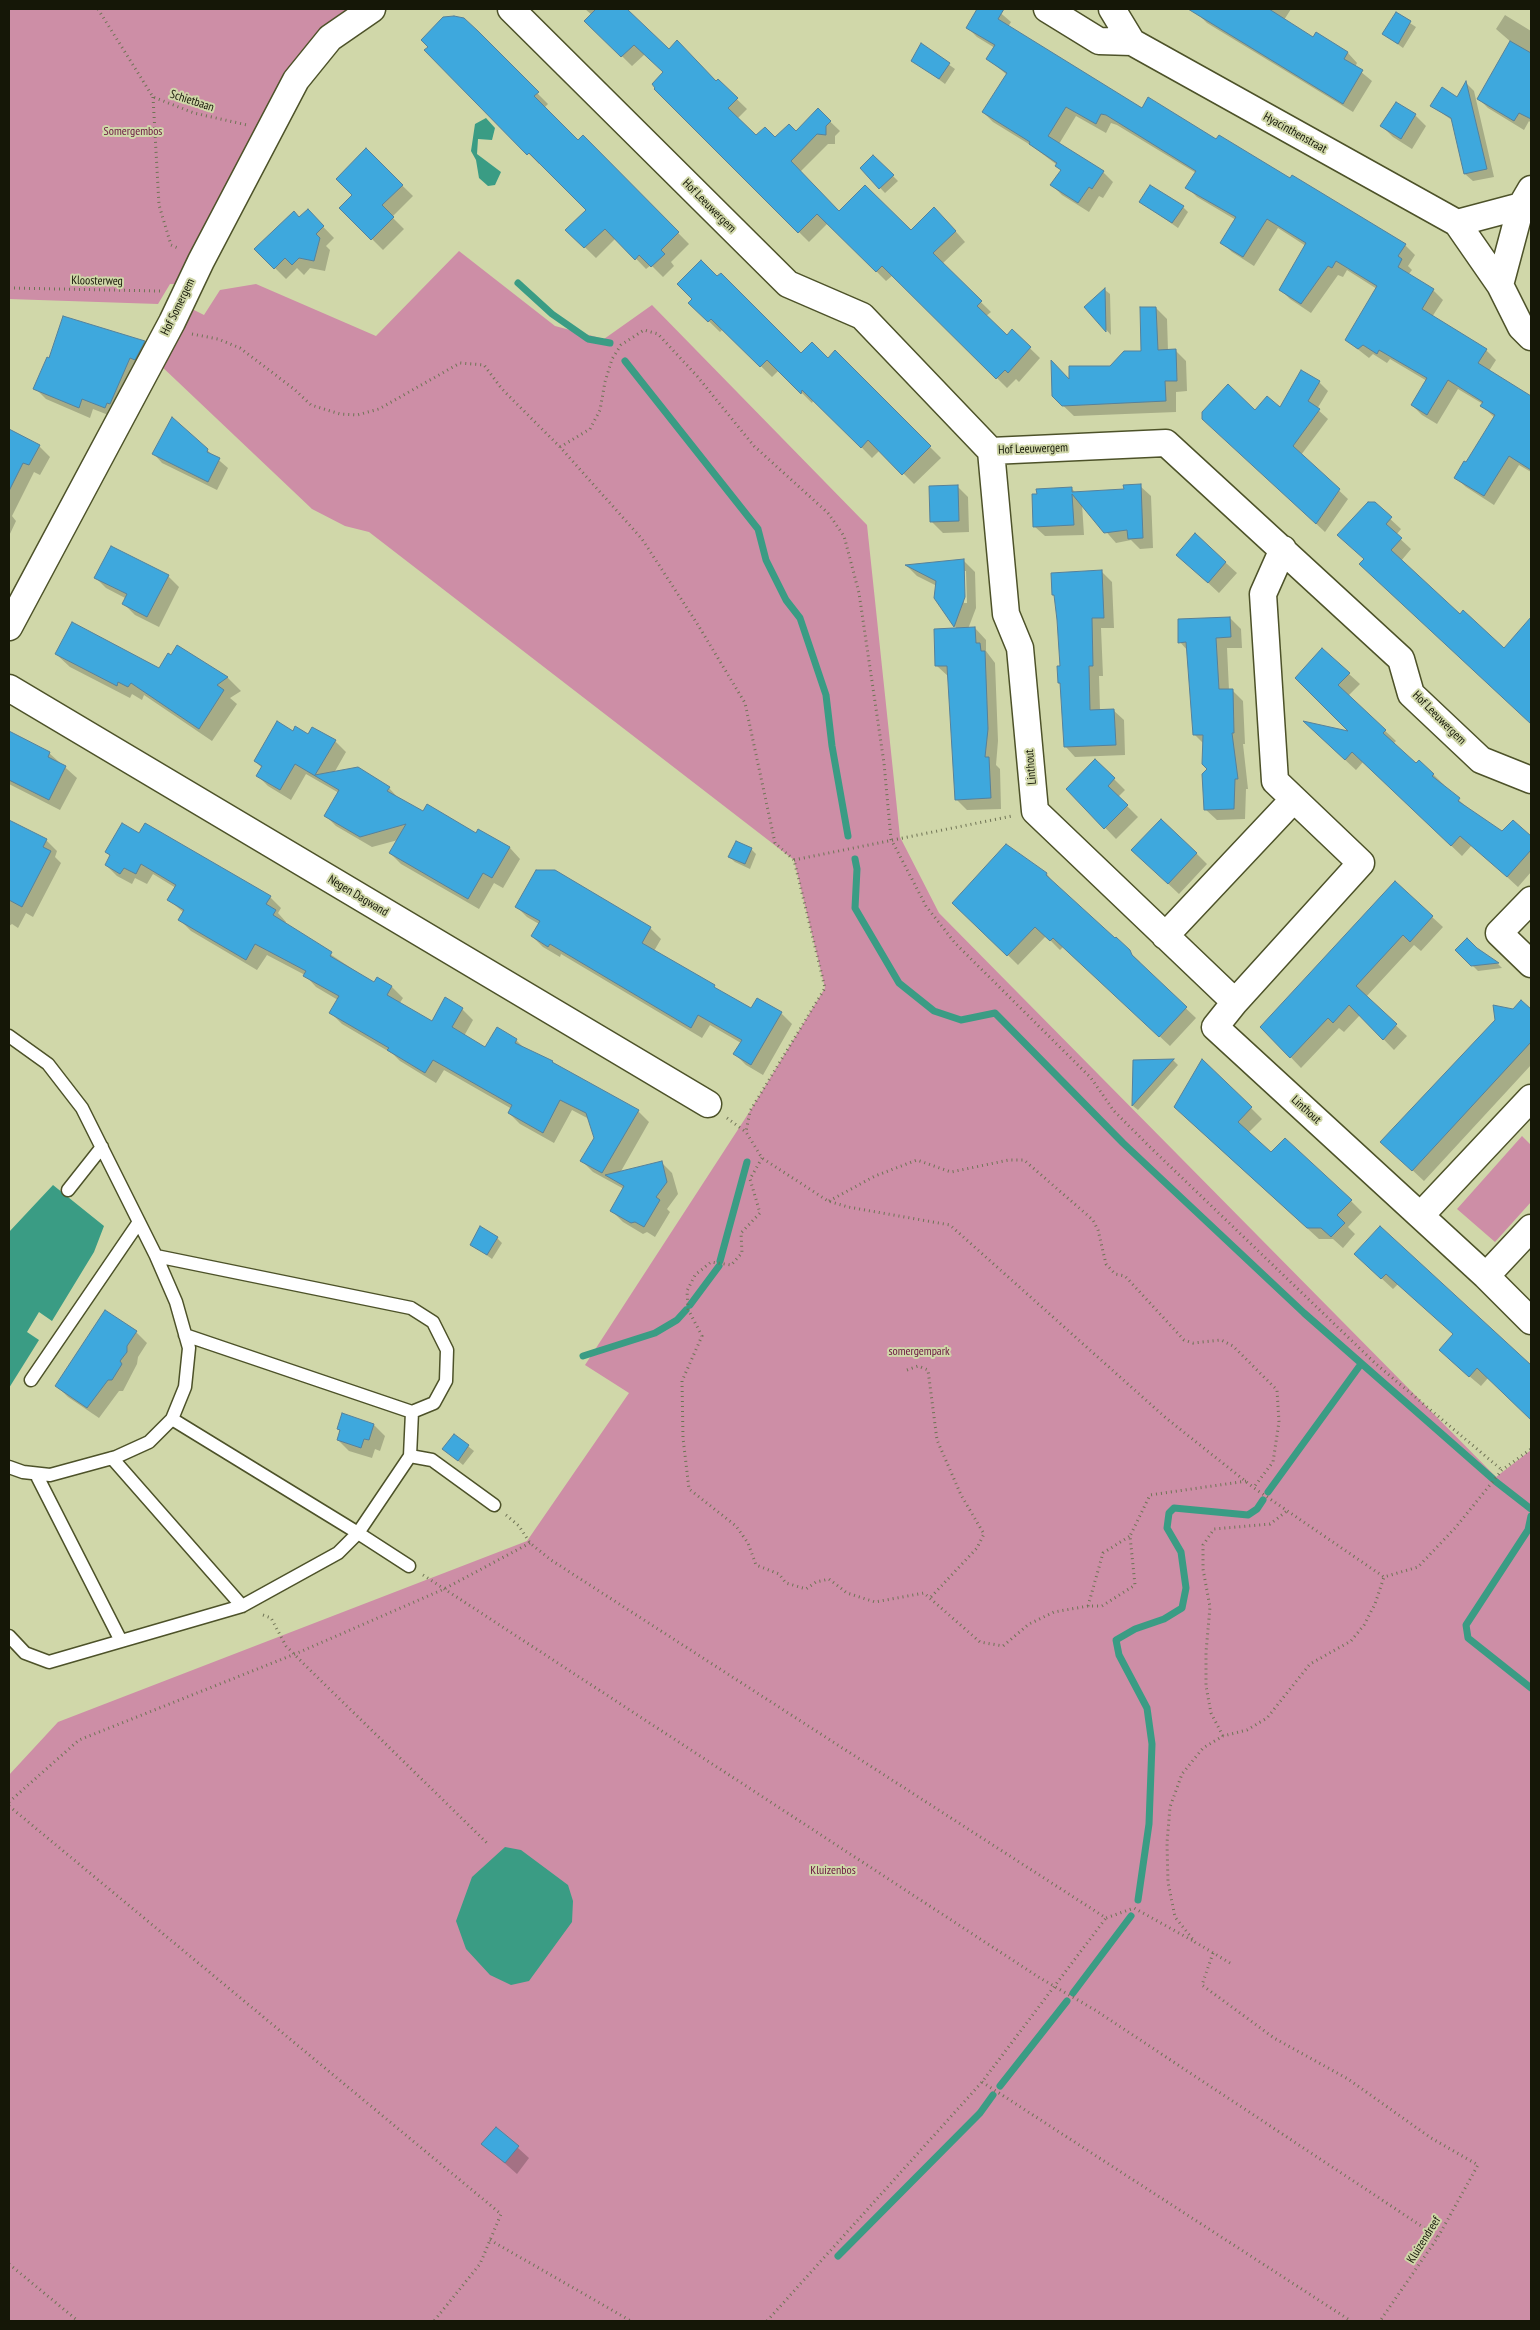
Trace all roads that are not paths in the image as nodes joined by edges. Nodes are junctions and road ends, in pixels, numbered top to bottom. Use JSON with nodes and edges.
{"nodes":[{"id":1,"x":372,"y":9,"type":"edge"},
{"id":2,"x":511,"y":9,"type":"edge"},
{"id":3,"x":1047,"y":9,"type":"edge"},
{"id":4,"x":1112,"y":9,"type":"edge"},
{"id":5,"x":1132,"y":42,"type":"junction"},
{"id":6,"x":1526,"y":197,"type":"edge"},
{"id":7,"x":1457,"y":223,"type":"junction"},
{"id":8,"x":1500,"y":285,"type":"junction"},
{"id":9,"x":1531,"y":337,"type":"edge"},
{"id":10,"x":991,"y":450,"type":"junction"},
{"id":11,"x":1283,"y":549,"type":"junction"},
{"id":12,"x":9,"y":627,"type":"edge"},
{"id":13,"x":9,"y":688,"type":"edge"},
{"id":14,"x":1531,"y":780,"type":"edge"},
{"id":15,"x":1293,"y":800,"type":"junction"},
{"id":16,"x":1531,"y":900,"type":"edge"},
{"id":17,"x":1165,"y":936,"type":"junction"},
{"id":18,"x":1531,"y":964,"type":"edge"},
{"id":19,"x":1235,"y":1002,"type":"junction"},
{"id":20,"x":9,"y":1036,"type":"edge"},
{"id":21,"x":1531,"y":1098,"type":"edge"},
{"id":22,"x":708,"y":1104,"type":"dead end"},
{"id":23,"x":102,"y":1147,"type":"junction"},
{"id":24,"x":68,"y":1190,"type":"dead end"},
{"id":25,"x":1421,"y":1215,"type":"junction"},
{"id":26,"x":139,"y":1222,"type":"junction"},
{"id":27,"x":1531,"y":1228,"type":"edge"},
{"id":28,"x":156,"y":1256,"type":"junction"},
{"id":29,"x":1486,"y":1276,"type":"junction"},
{"id":30,"x":1531,"y":1321,"type":"edge"},
{"id":31,"x":185,"y":1335,"type":"junction"},
{"id":32,"x":31,"y":1380,"type":"dead end"},
{"id":33,"x":412,"y":1412,"type":"junction"},
{"id":34,"x":172,"y":1419,"type":"junction"},
{"id":35,"x":410,"y":1456,"type":"junction"},
{"id":36,"x":112,"y":1458,"type":"junction"},
{"id":37,"x":9,"y":1467,"type":"edge"},
{"id":38,"x":36,"y":1474,"type":"junction"},
{"id":39,"x":494,"y":1505,"type":"road end"},
{"id":40,"x":358,"y":1534,"type":"junction"},
{"id":41,"x":409,"y":1566,"type":"road end"},
{"id":42,"x":242,"y":1606,"type":"junction"},
{"id":43,"x":9,"y":1636,"type":"edge"},
{"id":44,"x":121,"y":1641,"type":"junction"}],
"edges":[{"from":1,"to":12,"type":"street","name":"Hof Somergem"},
{"from":2,"to":10,"type":"street","name":"Hof Leeuwergem"},
{"from":3,"to":5,"type":"street","name":"Hyacinthenstraat"},
{"from":4,"to":5,"type":"street","name":"Hyacinthenstraat"},
{"from":5,"to":7,"type":"street","name":"Hyacinthenstraat"},
{"from":6,"to":7,"type":"street"},
{"from":6,"to":8,"type":"street"},
{"from":7,"to":8,"type":"street","name":"Hyacinthenstraat"},
{"from":8,"to":9,"type":"street","name":"Hyacinthenstraat"},
{"from":10,"to":11,"type":"street","name":"Hof Leeuwergem"},
{"from":10,"to":17,"type":"street","name":"Linthout"},
{"from":11,"to":14,"type":"street","name":"Hof Leeuwergem"},
{"from":11,"to":15,"type":"street","name":"Linthout"},
{"from":13,"to":22,"type":"street","name":"Negen Dagwand"},
{"from":15,"to":17,"type":"street"},
{"from":15,"to":19,"type":"street","name":"Linthout"},
{"from":16,"to":18,"type":"street"},
{"from":17,"to":19,"type":"street"},
{"from":19,"to":25,"type":"street","name":"Linthout"},
{"from":20,"to":23,"type":"lane"},
{"from":21,"to":25,"type":"street"},
{"from":23,"to":24,"type":"lane"},
{"from":23,"to":26,"type":"lane"},
{"from":25,"to":29,"type":"street","name":"Linthout"},
{"from":26,"to":28,"type":"lane"},
{"from":26,"to":32,"type":"lane"},
{"from":27,"to":29,"type":"street"},
{"from":28,"to":31,"type":"lane"},
{"from":28,"to":33,"type":"lane"},
{"from":29,"to":30,"type":"street","name":"Linthout"},
{"from":31,"to":33,"type":"lane"},
{"from":31,"to":34,"type":"lane"},
{"from":33,"to":35,"type":"lane"},
{"from":34,"to":36,"type":"lane"},
{"from":34,"to":40,"type":"lane"},
{"from":35,"to":39,"type":"lane"},
{"from":35,"to":40,"type":"lane"},
{"from":36,"to":38,"type":"lane"},
{"from":36,"to":42,"type":"lane"},
{"from":37,"to":38,"type":"lane"},
{"from":38,"to":44,"type":"lane"},
{"from":40,"to":41,"type":"lane"},
{"from":40,"to":42,"type":"lane"},
{"from":42,"to":44,"type":"lane"},
{"from":43,"to":44,"type":"lane"}]}
